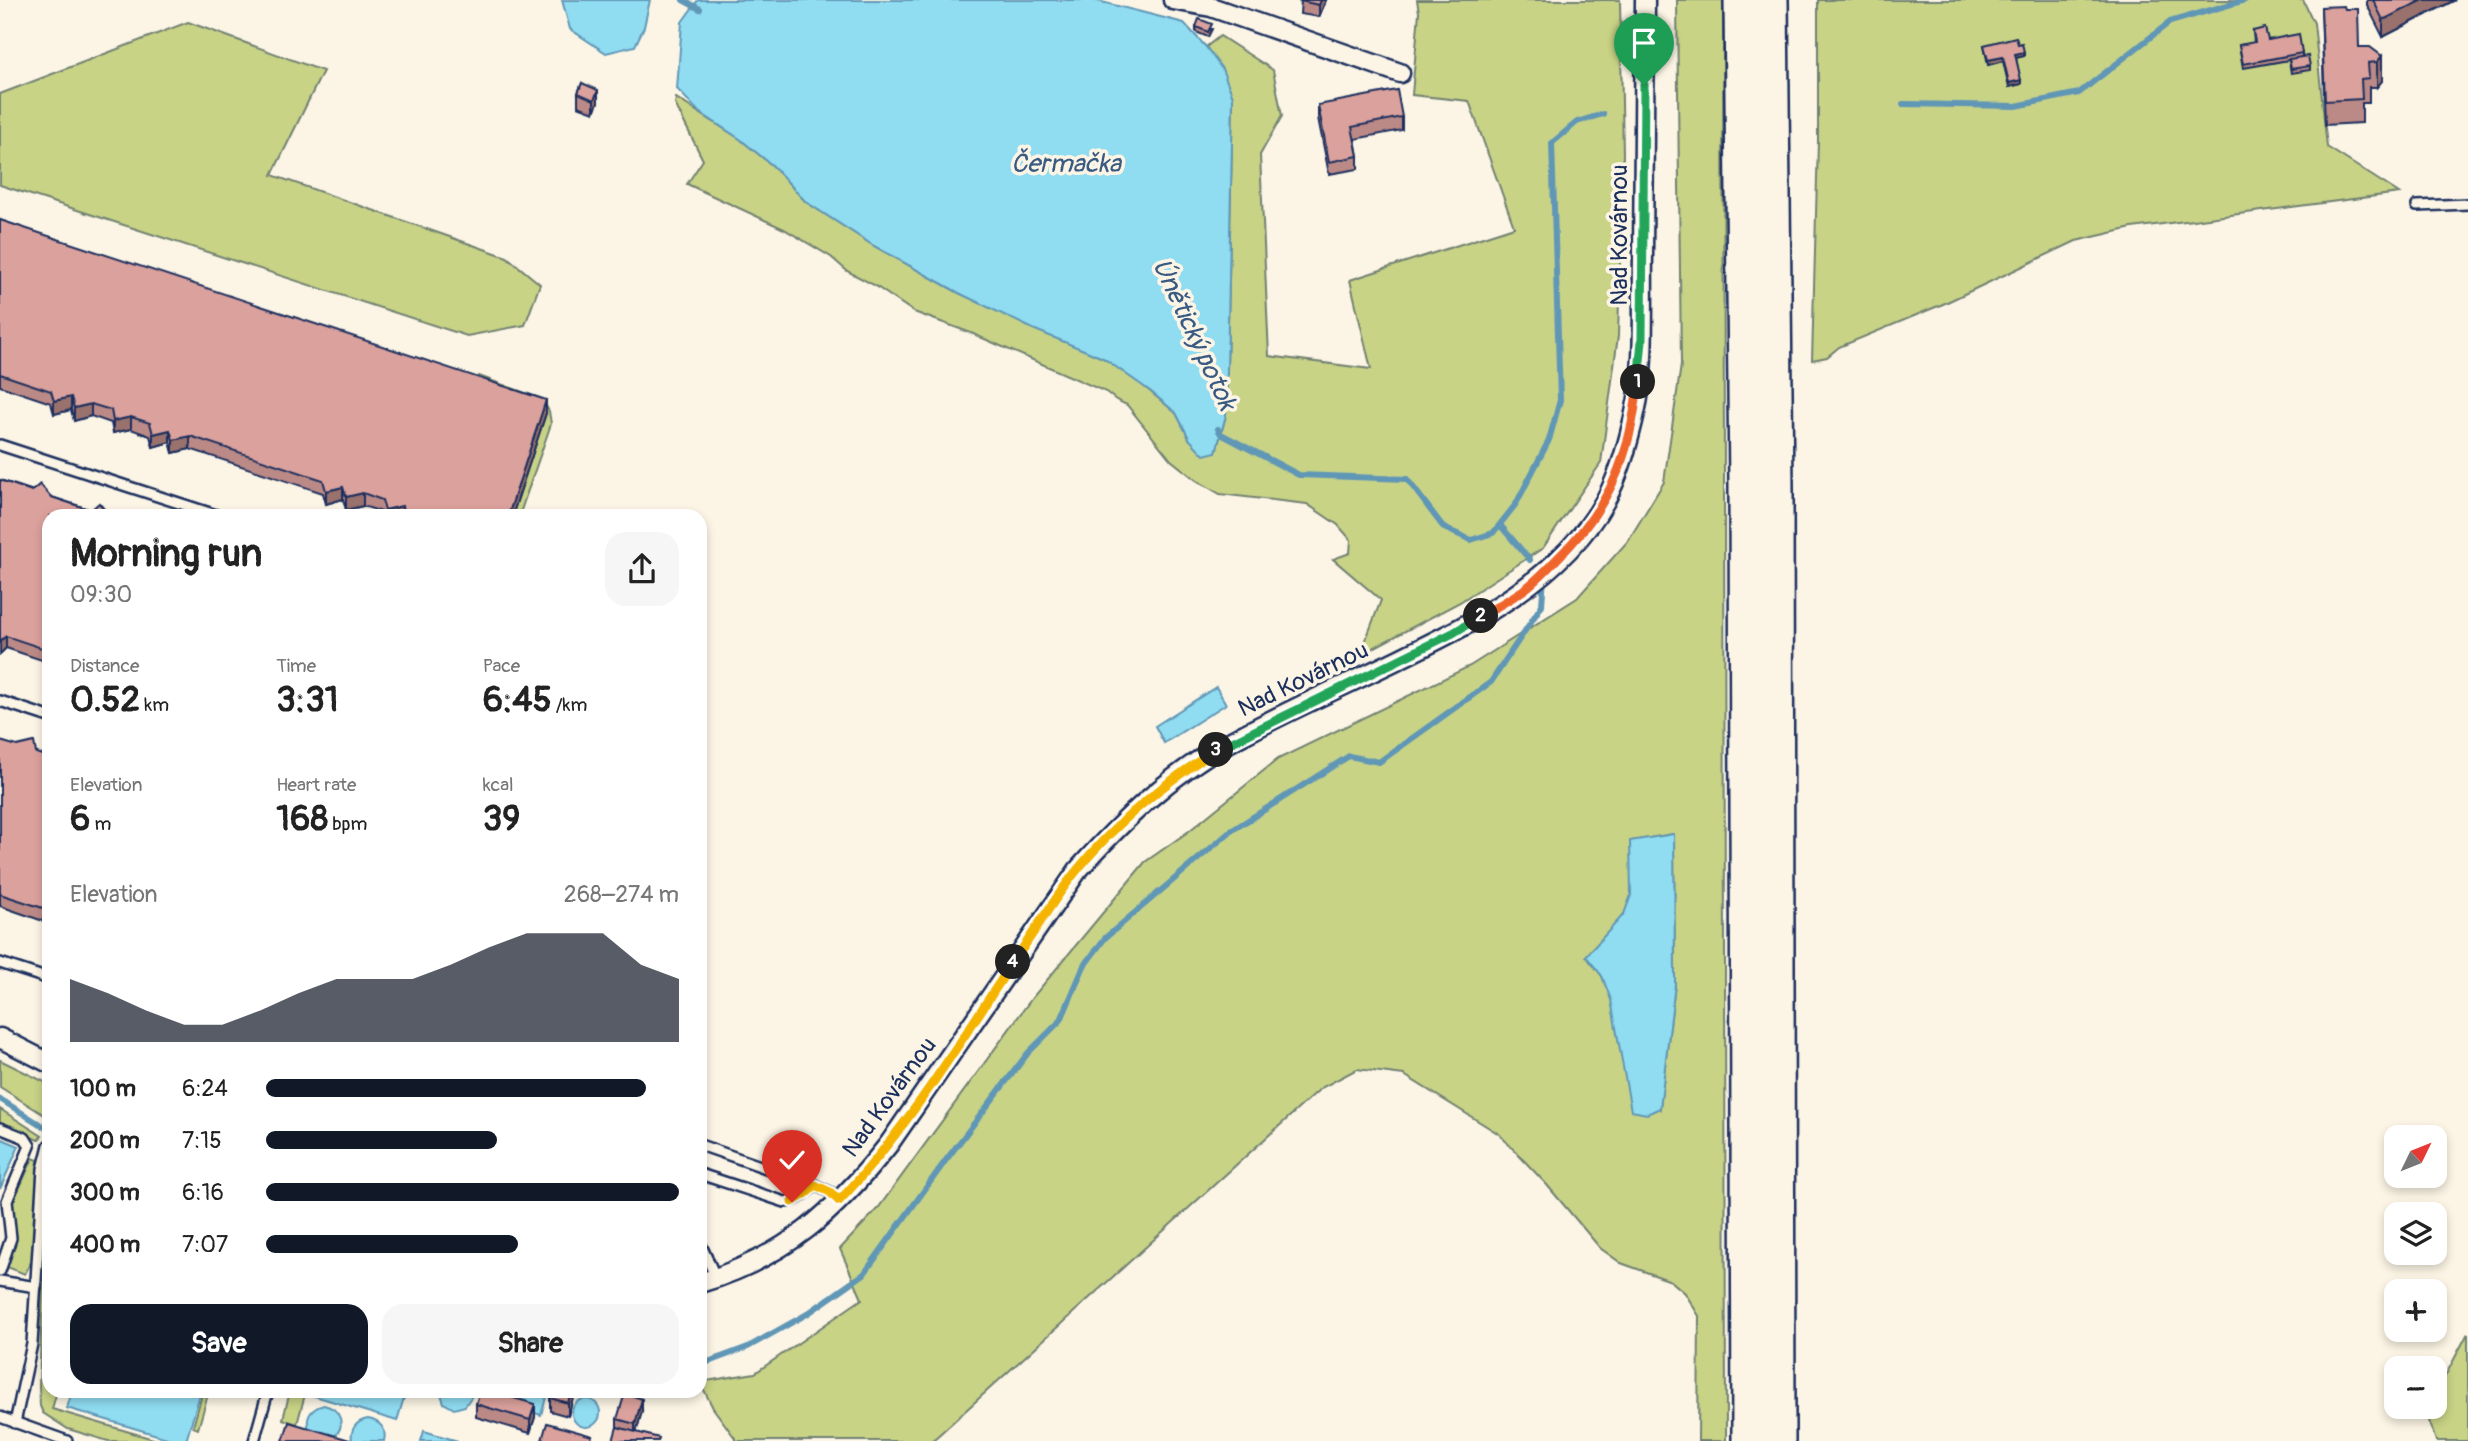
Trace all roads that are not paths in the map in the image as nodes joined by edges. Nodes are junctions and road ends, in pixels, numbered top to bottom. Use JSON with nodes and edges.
{"nodes":[{"id":1,"x":1173,"y":0,"type":"edge"},
{"id":2,"x":1645,"y":0,"type":"edge"},
{"id":3,"x":1741,"y":0,"type":"edge"},
{"id":4,"x":1771,"y":0,"type":"edge"},
{"id":5,"x":1400,"y":73,"type":"dead end"},
{"id":6,"x":2468,"y":204,"type":"edge"},
{"id":7,"x":2417,"y":206,"type":"dead end"},
{"id":8,"x":0,"y":445,"type":"edge"},
{"id":9,"x":197,"y":509,"type":"edge"},
{"id":10,"x":0,"y":701,"type":"edge"},
{"id":11,"x":42,"y":715,"type":"edge"},
{"id":12,"x":0,"y":963,"type":"edge"},
{"id":13,"x":42,"y":977,"type":"edge"},
{"id":14,"x":0,"y":1038,"type":"edge"},
{"id":15,"x":42,"y":1059,"type":"edge"},
{"id":16,"x":0,"y":1128,"type":"edge"},
{"id":17,"x":30,"y":1146,"type":"junction"},
{"id":18,"x":42,"y":1147,"type":"edge"},
{"id":19,"x":707,"y":1147,"type":"edge"},
{"id":20,"x":707,"y":1176,"type":"edge"},
{"id":21,"x":42,"y":1185,"type":"edge"},
{"id":22,"x":815,"y":1185,"type":"junction"},
{"id":23,"x":839,"y":1201,"type":"junction"},
{"id":24,"x":37,"y":1265,"type":"junction"},
{"id":25,"x":42,"y":1266,"type":"edge"},
{"id":26,"x":0,"y":1271,"type":"edge"},
{"id":27,"x":708,"y":1281,"type":"edge"},
{"id":28,"x":0,"y":1282,"type":"edge"},
{"id":29,"x":36,"y":1287,"type":"junction"},
{"id":30,"x":266,"y":1398,"type":"edge"},
{"id":31,"x":0,"y":1417,"type":"edge"},
{"id":32,"x":15,"y":1423,"type":"junction"},
{"id":33,"x":67,"y":1441,"type":"edge"},
{"id":34,"x":254,"y":1441,"type":"edge"},
{"id":35,"x":1749,"y":1441,"type":"edge"},
{"id":36,"x":1778,"y":1441,"type":"edge"}],
"edges":[{"from":1,"to":5,"type":"street"},
{"from":2,"to":23,"type":"street","name":"Nad Kovárnou"},
{"from":3,"to":35,"type":"highway"},
{"from":4,"to":36,"type":"highway"},
{"from":6,"to":7,"type":"lane"},
{"from":8,"to":9,"type":"lane"},
{"from":10,"to":11,"type":"lane"},
{"from":12,"to":13,"type":"lane"},
{"from":14,"to":15,"type":"street"},
{"from":16,"to":17,"type":"lane"},
{"from":17,"to":18,"type":"lane"},
{"from":17,"to":26,"type":"lane"},
{"from":19,"to":22,"type":"lane"},
{"from":20,"to":22,"type":"lane"},
{"from":21,"to":24,"type":"lane"},
{"from":22,"to":23,"type":"lane"},
{"from":23,"to":27,"type":"street","name":"Nad Kovárnou"},
{"from":24,"to":25,"type":"lane"},
{"from":24,"to":29,"type":"lane"},
{"from":28,"to":29,"type":"lane"},
{"from":29,"to":32,"type":"lane"},
{"from":30,"to":34,"type":"lane"},
{"from":31,"to":32,"type":"lane"},
{"from":32,"to":33,"type":"lane"}]}
